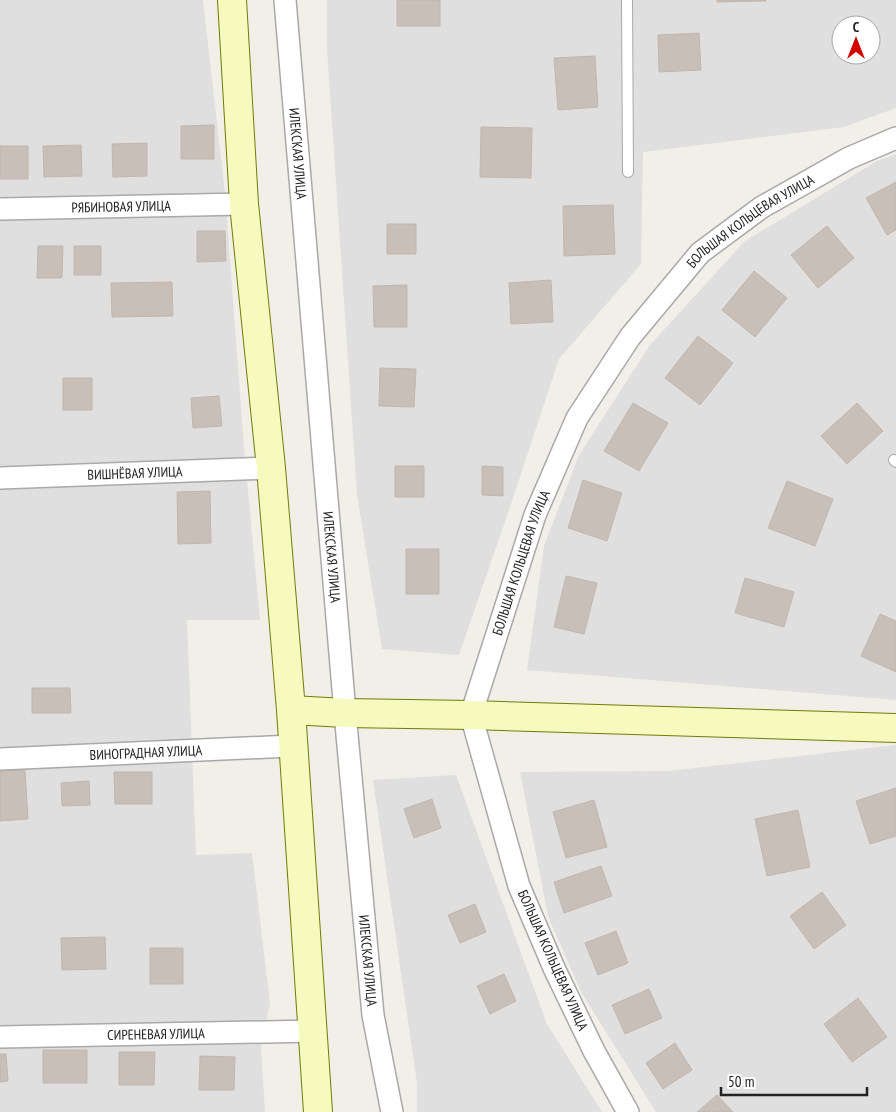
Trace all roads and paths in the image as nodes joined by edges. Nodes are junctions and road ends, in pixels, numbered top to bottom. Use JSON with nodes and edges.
{"nodes":[{"id":1,"x":232,"y":0,"type":"edge"},
{"id":2,"x":285,"y":0,"type":"edge"},
{"id":3,"x":626,"y":0,"type":"edge"},
{"id":4,"x":896,"y":138,"type":"edge"},
{"id":5,"x":628,"y":172,"type":"dead end"},
{"id":6,"x":244,"y":204,"type":"junction"},
{"id":7,"x":0,"y":209,"type":"edge"},
{"id":8,"x":271,"y":468,"type":"junction"},
{"id":9,"x":0,"y":478,"type":"edge"},
{"id":10,"x":291,"y":710,"type":"junction"},
{"id":11,"x":345,"y":712,"type":"junction"},
{"id":12,"x":471,"y":715,"type":"junction"},
{"id":13,"x":896,"y":728,"type":"edge"},
{"id":14,"x":292,"y":746,"type":"junction"},
{"id":15,"x":0,"y":759,"type":"edge"},
{"id":16,"x":313,"y":1031,"type":"junction"},
{"id":17,"x":0,"y":1037,"type":"edge"},
{"id":18,"x":318,"y":1112,"type":"edge"},
{"id":19,"x":392,"y":1112,"type":"edge"},
{"id":20,"x":628,"y":1112,"type":"edge"}],
"edges":[{"from":1,"to":6,"type":"street"},
{"from":2,"to":11,"type":"street","name":"ИЛЕКСКАЯ УЛИЦА"},
{"from":3,"to":5,"type":"lane"},
{"from":4,"to":12,"type":"street","name":"БОЛЬШАЯ КОЛЬЦЕВАЯ УЛИЦА"},
{"from":6,"to":7,"type":"street","name":"РЯБИНОВАЯ УЛИЦА"},
{"from":6,"to":8,"type":"street"},
{"from":8,"to":9,"type":"street","name":"ВИШНЁВАЯ УЛИЦА"},
{"from":8,"to":10,"type":"street"},
{"from":10,"to":11,"type":"street"},
{"from":10,"to":14,"type":"street"},
{"from":11,"to":12,"type":"street"},
{"from":11,"to":19,"type":"street","name":"ИЛЕКСКАЯ УЛИЦА"},
{"from":12,"to":13,"type":"street"},
{"from":12,"to":20,"type":"street","name":"БОЛЬШАЯ КОЛЬЦЕВАЯ УЛИЦА"},
{"from":14,"to":15,"type":"street","name":"ВИНОГРАДНАЯ УЛИЦА"},
{"from":14,"to":16,"type":"street"},
{"from":16,"to":17,"type":"street","name":"СИРЕНЕВАЯ УЛИЦА"},
{"from":16,"to":18,"type":"street"}]}
